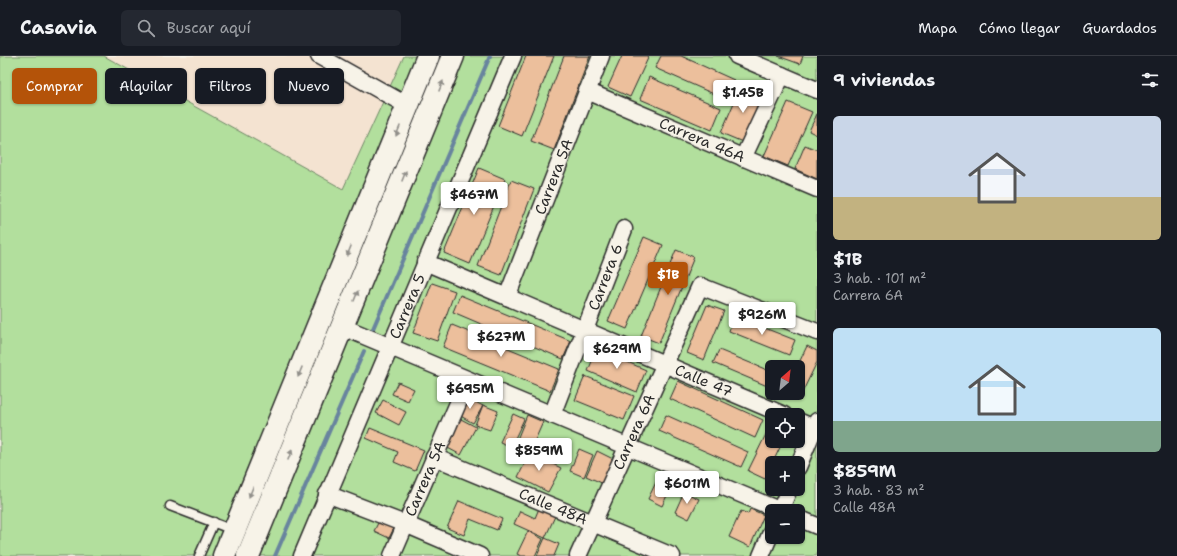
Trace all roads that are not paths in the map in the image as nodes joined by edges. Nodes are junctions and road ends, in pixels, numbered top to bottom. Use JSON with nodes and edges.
{"nodes":[{"id":1,"x":319,"y":56,"type":"edge"},
{"id":2,"x":428,"y":56,"type":"edge"},
{"id":3,"x":453,"y":56,"type":"edge"},
{"id":4,"x":513,"y":56,"type":"edge"},
{"id":5,"x":601,"y":56,"type":"edge"},
{"id":6,"x":737,"y":56,"type":"edge"},
{"id":7,"x":782,"y":75,"type":"junction"},
{"id":8,"x":817,"y":90,"type":"edge"},
{"id":9,"x":588,"y":91,"type":"junction"},
{"id":10,"x":408,"y":106,"type":"junction"},
{"id":11,"x":743,"y":158,"type":"junction"},
{"id":12,"x":817,"y":189,"type":"edge"},
{"id":13,"x":624,"y":229,"type":"dead end"},
{"id":14,"x":425,"y":262,"type":"junction"},
{"id":15,"x":507,"y":297,"type":"junction"},
{"id":16,"x":343,"y":328,"type":"junction"},
{"id":17,"x":585,"y":330,"type":"junction"},
{"id":18,"x":817,"y":332,"type":"edge"},
{"id":19,"x":389,"y":347,"type":"junction"},
{"id":20,"x":665,"y":364,"type":"junction"},
{"id":21,"x":468,"y":380,"type":"junction"},
{"id":22,"x":768,"y":408,"type":"edge"},
{"id":23,"x":552,"y":415,"type":"junction"},
{"id":24,"x":805,"y":423,"type":"edge"},
{"id":25,"x":816,"y":426,"type":"edge"},
{"id":26,"x":626,"y":446,"type":"junction"},
{"id":27,"x":803,"y":456,"type":"edge"},
{"id":28,"x":434,"y":457,"type":"junction"},
{"id":29,"x":327,"y":494,"type":"junction"},
{"id":30,"x":765,"y":505,"type":"edge"},
{"id":31,"x":170,"y":506,"type":"dead end"},
{"id":32,"x":805,"y":521,"type":"edge"},
{"id":33,"x":214,"y":522,"type":"junction"},
{"id":34,"x":592,"y":523,"type":"junction"},
{"id":35,"x":405,"y":524,"type":"junction"},
{"id":36,"x":817,"y":526,"type":"edge"},
{"id":37,"x":235,"y":531,"type":"junction"},
{"id":38,"x":766,"y":544,"type":"edge"},
{"id":39,"x":199,"y":556,"type":"edge"},
{"id":40,"x":224,"y":556,"type":"edge"},
{"id":41,"x":248,"y":556,"type":"edge"},
{"id":42,"x":302,"y":556,"type":"edge"},
{"id":43,"x":392,"y":556,"type":"edge"},
{"id":44,"x":480,"y":556,"type":"edge"},
{"id":45,"x":578,"y":556,"type":"edge"},
{"id":46,"x":672,"y":556,"type":"edge"},
{"id":47,"x":761,"y":556,"type":"edge"}],
"edges":[{"from":1,"to":10,"type":"street"},
{"from":2,"to":10,"type":"main road"},
{"from":16,"to":3,"type":"main road","one_way":true},
{"from":4,"to":14,"type":"street","name":"Carrera 5"},
{"from":5,"to":9,"type":"street","name":"Carrera 5A"},
{"from":6,"to":7,"type":"street"},
{"from":7,"to":8,"type":"street"},
{"from":7,"to":11,"type":"street"},
{"from":9,"to":11,"type":"street","name":"Carrera 46A"},
{"from":9,"to":15,"type":"street","name":"Carrera 5A"},
{"from":10,"to":37,"type":"main road","one_way":true},
{"from":11,"to":12,"type":"street","name":"Carrera 46A"},
{"from":13,"to":17,"type":"street","name":"Carrera 6"},
{"from":14,"to":15,"type":"street","name":"Calle 47"},
{"from":14,"to":19,"type":"street","name":"Carrera 5"},
{"from":15,"to":17,"type":"street","name":"Calle 47"},
{"from":16,"to":19,"type":"street"},
{"from":41,"to":16,"type":"main road","one_way":true},
{"from":17,"to":20,"type":"street","name":"Calle 47"},
{"from":17,"to":23,"type":"street","name":"Carrera 6"},
{"from":18,"to":20,"type":"street","name":"Carrera 6A"},
{"from":19,"to":21,"type":"street"},
{"from":19,"to":29,"type":"street","name":"Carrera 5"},
{"from":20,"to":22,"type":"street","name":"Calle 47"},
{"from":20,"to":26,"type":"street","name":"Carrera 6A"},
{"from":21,"to":23,"type":"street"},
{"from":21,"to":28,"type":"street","name":"Carrera 5A"},
{"from":23,"to":26,"type":"street"},
{"from":24,"to":25,"type":"street"},
{"from":25,"to":27,"type":"street"},
{"from":26,"to":30,"type":"street"},
{"from":26,"to":34,"type":"street","name":"Carrera 6A"},
{"from":28,"to":34,"type":"street","name":"Calle 48A"},
{"from":28,"to":35,"type":"street","name":"Carrera 5A"},
{"from":29,"to":35,"type":"street"},
{"from":29,"to":42,"type":"street","name":"Carrera 5"},
{"from":31,"to":33,"type":"lane"},
{"from":32,"to":36,"type":"street"},
{"from":33,"to":37,"type":"lane"},
{"from":33,"to":39,"type":"lane"},
{"from":34,"to":45,"type":"street","name":"Carrera 6A"},
{"from":34,"to":46,"type":"street","name":"Calle 48A"},
{"from":35,"to":43,"type":"street","name":"Carrera 5A"},
{"from":35,"to":44,"type":"street"},
{"from":37,"to":40,"type":"main road"},
{"from":38,"to":47,"type":"street"}]}
